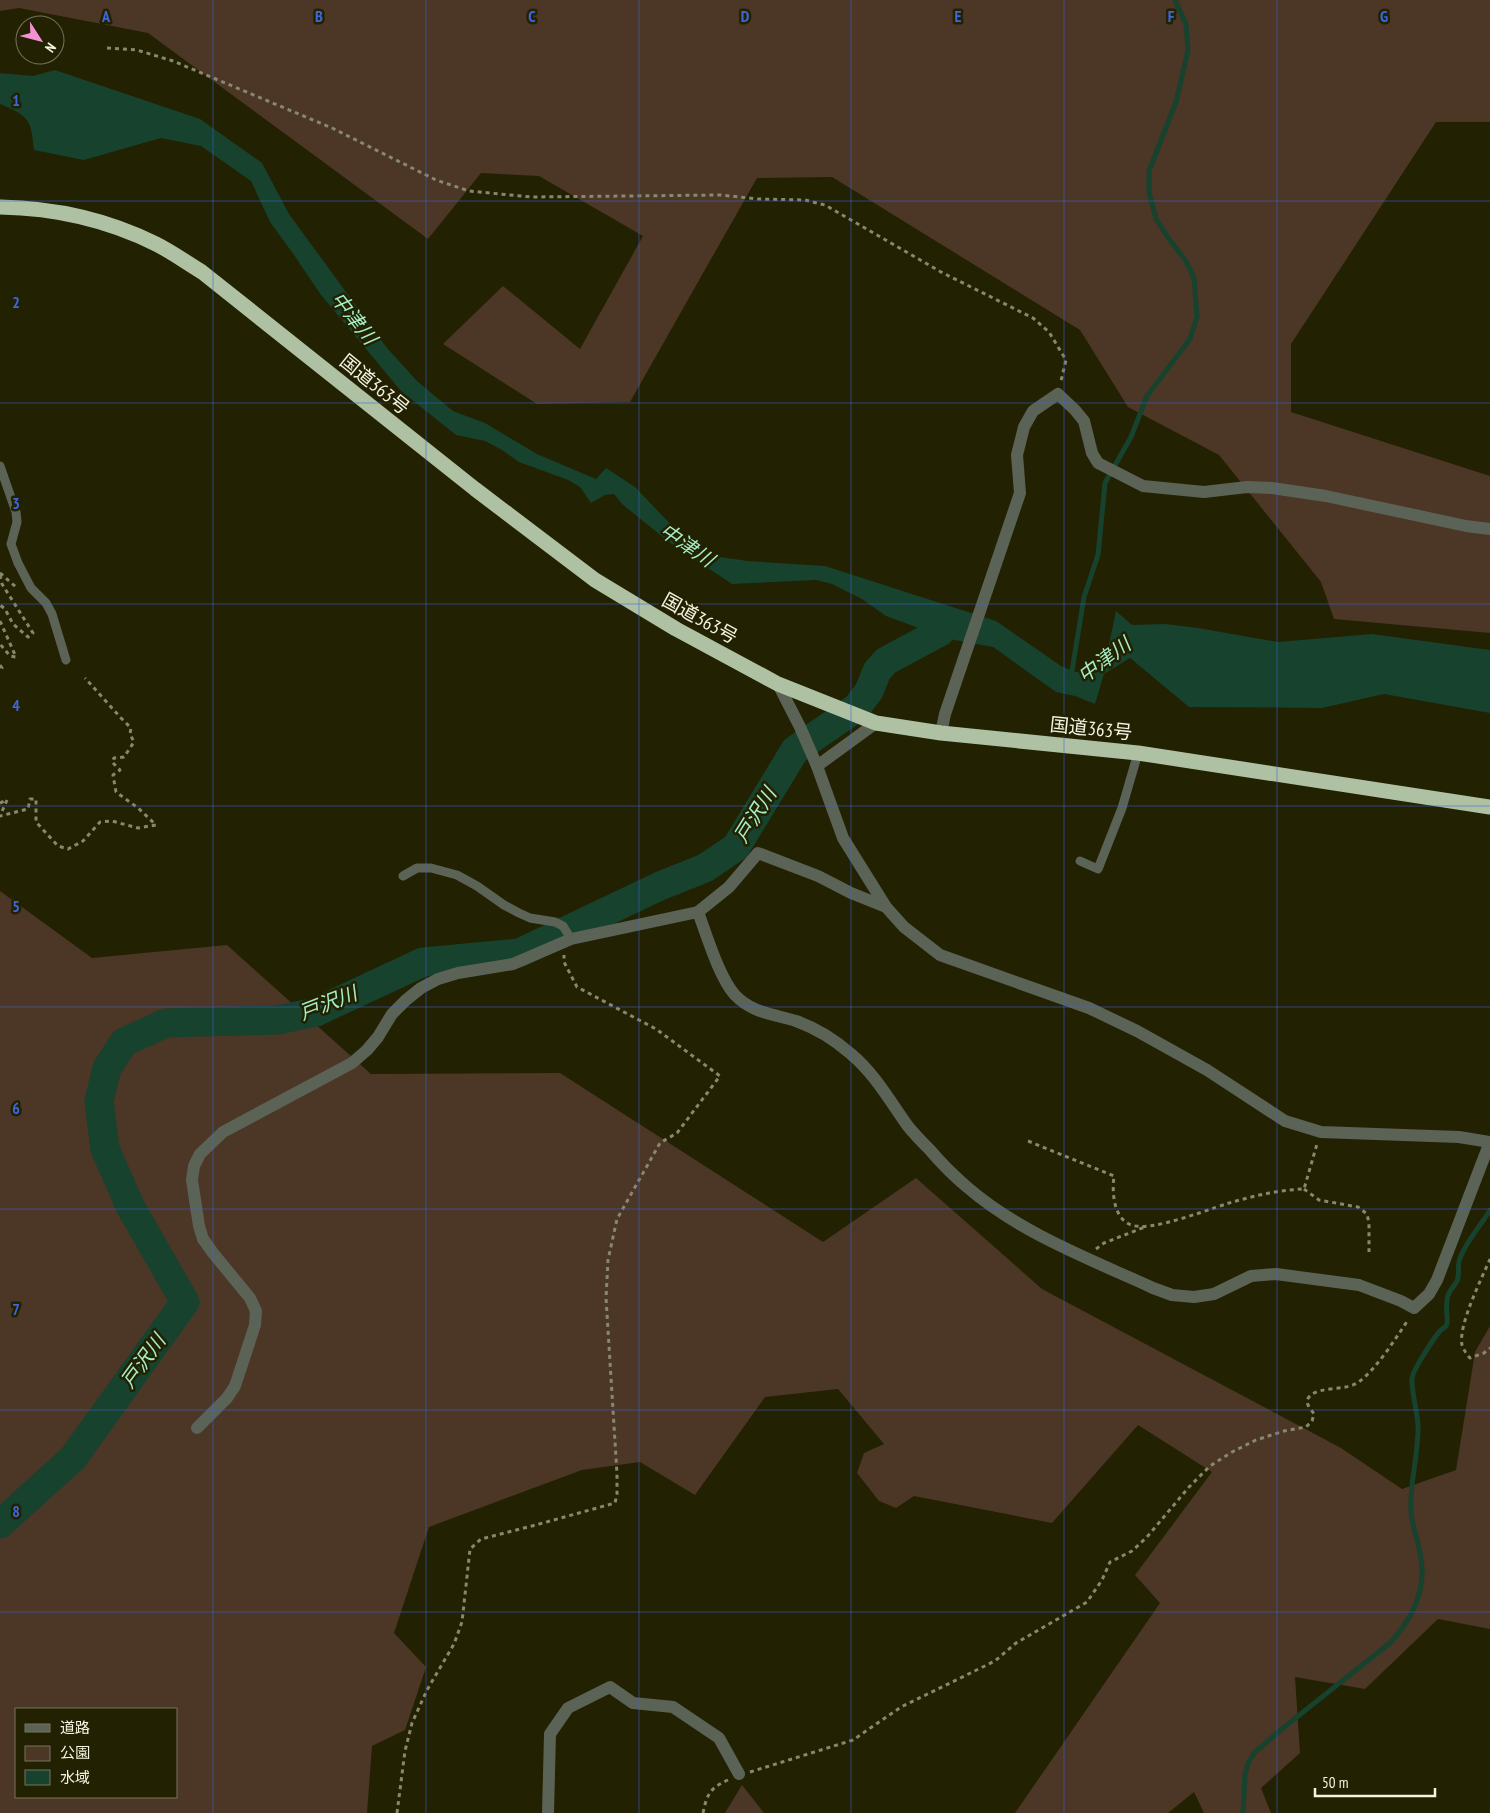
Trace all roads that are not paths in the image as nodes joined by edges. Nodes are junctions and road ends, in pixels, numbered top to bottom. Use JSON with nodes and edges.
{"nodes":[{"id":1,"x":0,"y":206,"type":"edge"},
{"id":2,"x":0,"y":466,"type":"edge"},
{"id":3,"x":1490,"y":530,"type":"edge"},
{"id":4,"x":66,"y":660,"type":"dead end"},
{"id":5,"x":778,"y":684,"type":"junction"},
{"id":6,"x":876,"y":723,"type":"junction"},
{"id":7,"x":942,"y":733,"type":"junction"},
{"id":8,"x":1138,"y":752,"type":"junction"},
{"id":9,"x":817,"y":766,"type":"junction"},
{"id":10,"x":1490,"y":807,"type":"edge"},
{"id":11,"x":1080,"y":861,"type":"dead end"},
{"id":12,"x":403,"y":876,"type":"dead end"},
{"id":13,"x":886,"y":907,"type":"junction"},
{"id":14,"x":698,"y":912,"type":"junction"},
{"id":15,"x":571,"y":939,"type":"junction"},
{"id":16,"x":1490,"y":1142,"type":"edge"},
{"id":17,"x":198,"y":1428,"type":"dead end"},
{"id":18,"x":739,"y":1774,"type":"road end"},
{"id":19,"x":548,"y":1813,"type":"edge"}],
"edges":[{"from":1,"to":5,"type":"highway","name":"国道363号"},
{"from":2,"to":4,"type":"lane"},
{"from":3,"to":7,"type":"street"},
{"from":5,"to":6,"type":"highway","name":"国道363号"},
{"from":5,"to":9,"type":"street"},
{"from":6,"to":7,"type":"highway","name":"国道363号"},
{"from":6,"to":9,"type":"street"},
{"from":7,"to":8,"type":"highway","name":"国道363号"},
{"from":8,"to":10,"type":"highway","name":"国道363号"},
{"from":8,"to":11,"type":"lane"},
{"from":9,"to":13,"type":"street"},
{"from":12,"to":15,"type":"lane"},
{"from":13,"to":14,"type":"street"},
{"from":13,"to":16,"type":"street"},
{"from":14,"to":15,"type":"street"},
{"from":14,"to":16,"type":"street"},
{"from":15,"to":17,"type":"street"},
{"from":18,"to":19,"type":"street"}]}
